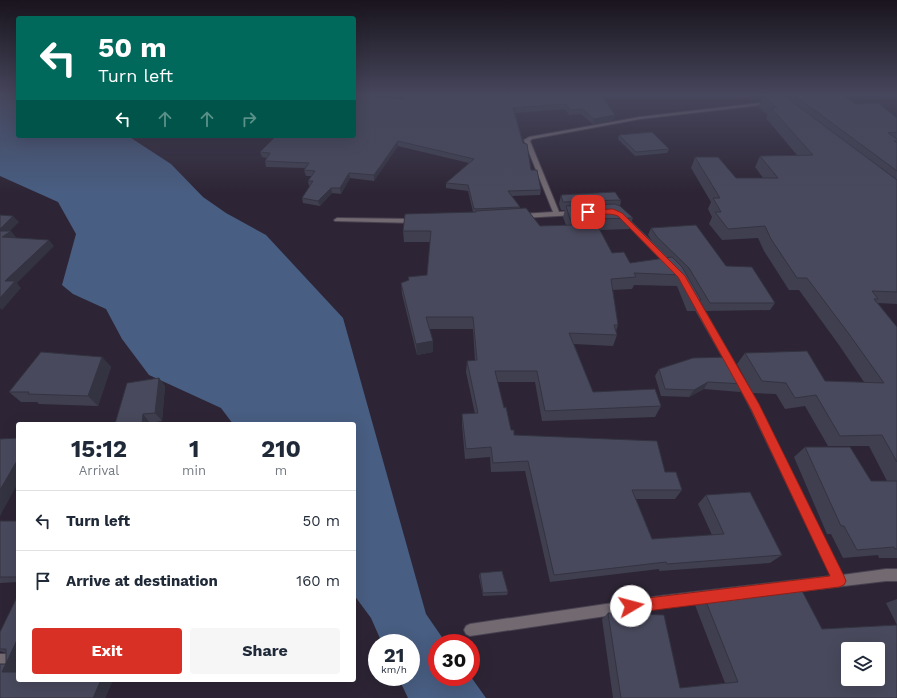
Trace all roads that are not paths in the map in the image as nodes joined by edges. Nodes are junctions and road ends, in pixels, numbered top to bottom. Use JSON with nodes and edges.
{"nodes":[{"id":1,"x":588,"y":128,"type":"edge"},
{"id":2,"x":580,"y":212,"type":"edge"},
{"id":3,"x":616,"y":213,"type":"edge"},
{"id":4,"x":557,"y":214,"type":"junction"},
{"id":5,"x":518,"y":216,"type":"edge"},
{"id":6,"x":337,"y":220,"type":"dead end"},
{"id":7,"x":425,"y":221,"type":"edge"},
{"id":8,"x":676,"y":271,"type":"edge"},
{"id":9,"x":689,"y":290,"type":"edge"},
{"id":10,"x":897,"y":575,"type":"edge"},
{"id":11,"x":839,"y":581,"type":"junction"},
{"id":12,"x":470,"y":630,"type":"dead end"},
{"id":13,"x":0,"y":660,"type":"edge"},
{"id":14,"x":16,"y":660,"type":"edge"}],
"edges":[{"from":1,"to":4,"type":"street"},
{"from":2,"to":4,"type":"street"},
{"from":3,"to":8,"type":"street"},
{"from":4,"to":5,"type":"street"},
{"from":6,"to":7,"type":"street"},
{"from":9,"to":11,"type":"street"},
{"from":10,"to":11,"type":"street"},
{"from":11,"to":12,"type":"street"},
{"from":13,"to":14,"type":"street"}]}
